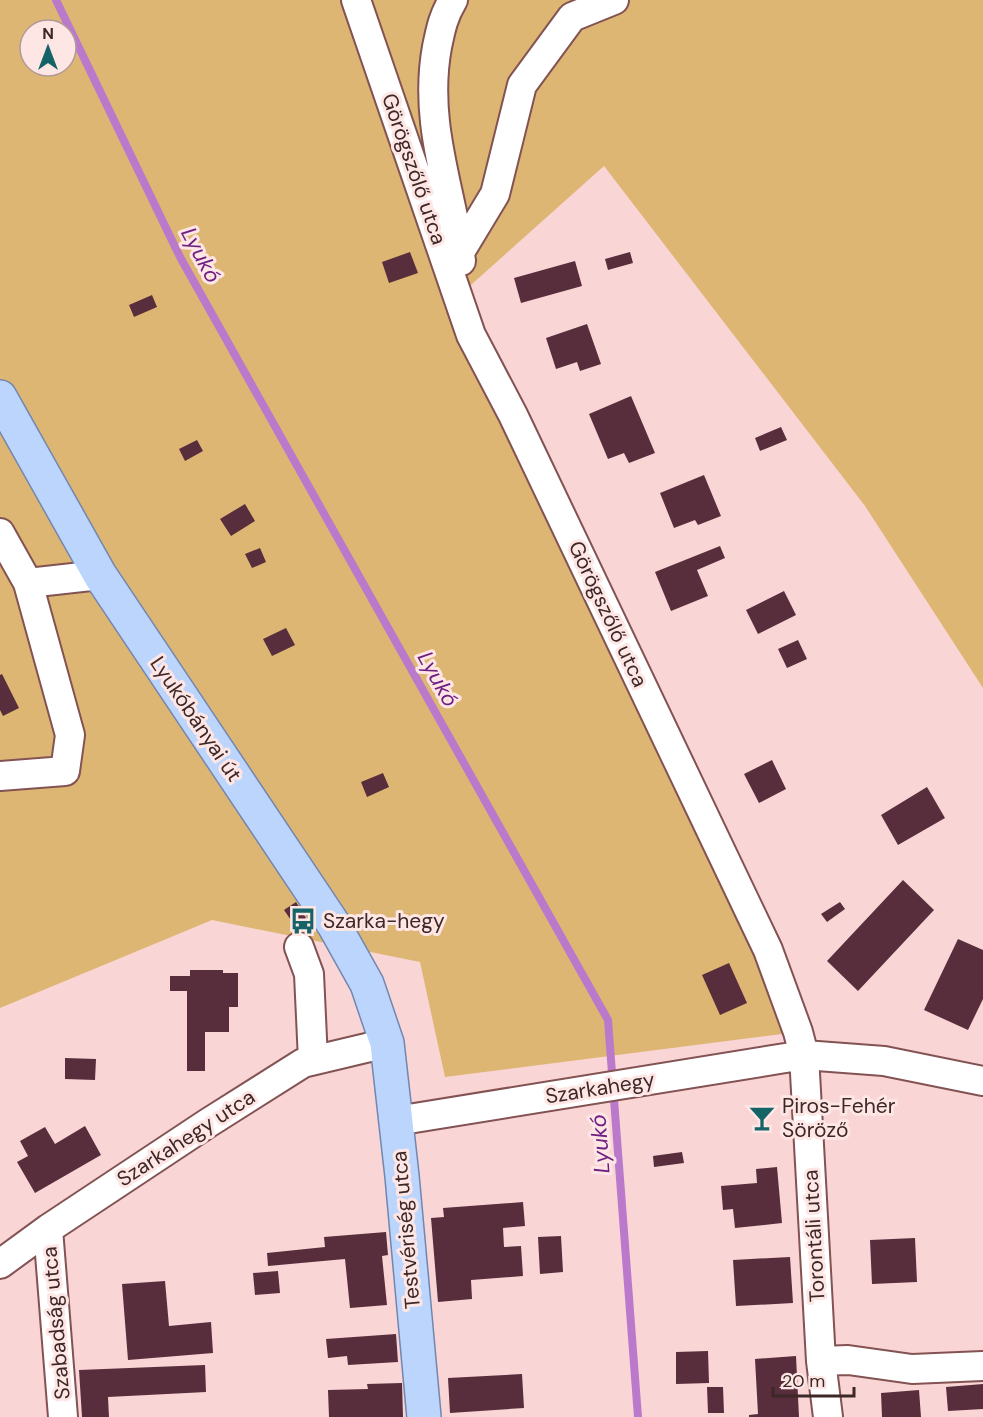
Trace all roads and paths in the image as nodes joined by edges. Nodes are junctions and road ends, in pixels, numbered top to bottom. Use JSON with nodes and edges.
{"nodes":[{"id":1,"x":356,"y":0,"type":"edge"},
{"id":2,"x":453,"y":0,"type":"edge"},
{"id":3,"x":614,"y":0,"type":"edge"},
{"id":4,"x":459,"y":252,"type":"junction"},
{"id":5,"x":471,"y":335,"type":"junction"},
{"id":6,"x":0,"y":397,"type":"edge"},
{"id":7,"x":0,"y":533,"type":"edge"},
{"id":8,"x":100,"y":575,"type":"junction"},
{"id":9,"x":28,"y":583,"type":"junction"},
{"id":10,"x":0,"y":776,"type":"edge"},
{"id":11,"x":299,"y":947,"type":"dead end"},
{"id":12,"x":387,"y":1043,"type":"junction"},
{"id":13,"x":804,"y":1055,"type":"junction"},
{"id":14,"x":313,"y":1060,"type":"junction"},
{"id":15,"x":983,"y":1081,"type":"edge"},
{"id":16,"x":396,"y":1121,"type":"junction"},
{"id":17,"x":48,"y":1229,"type":"junction"},
{"id":18,"x":0,"y":1264,"type":"edge"},
{"id":19,"x":821,"y":1361,"type":"junction"},
{"id":20,"x":983,"y":1366,"type":"edge"},
{"id":21,"x":63,"y":1417,"type":"edge"},
{"id":22,"x":424,"y":1417,"type":"edge"},
{"id":23,"x":828,"y":1417,"type":"edge"}],
"edges":[{"from":1,"to":5,"type":"street","name":"Görögszőlő utca"},
{"from":2,"to":4,"type":"street"},
{"from":3,"to":4,"type":"street"},
{"from":4,"to":5,"type":"street"},
{"from":5,"to":13,"type":"street","name":"Görögszőlő utca"},
{"from":6,"to":8,"type":"main road","name":"Lyukóbányai út"},
{"from":7,"to":9,"type":"street"},
{"from":8,"to":9,"type":"street"},
{"from":8,"to":12,"type":"main road","name":"Lyukóbányai út"},
{"from":9,"to":10,"type":"street"},
{"from":11,"to":14,"type":"street"},
{"from":12,"to":14,"type":"street","name":"Szarkahegy utca"},
{"from":12,"to":16,"type":"main road","name":"Testvériség utca"},
{"from":13,"to":15,"type":"street"},
{"from":13,"to":16,"type":"street","name":"Szarkahegy"},
{"from":13,"to":19,"type":"street","name":"Torontáli utca"},
{"from":14,"to":17,"type":"street","name":"Szarkahegy utca"},
{"from":16,"to":22,"type":"main road","name":"Testvériség utca"},
{"from":17,"to":18,"type":"street","name":"Szarkahegy utca"},
{"from":17,"to":21,"type":"street","name":"Szabadság utca"},
{"from":19,"to":20,"type":"street"},
{"from":19,"to":23,"type":"street","name":"Torontáli utca"}]}
